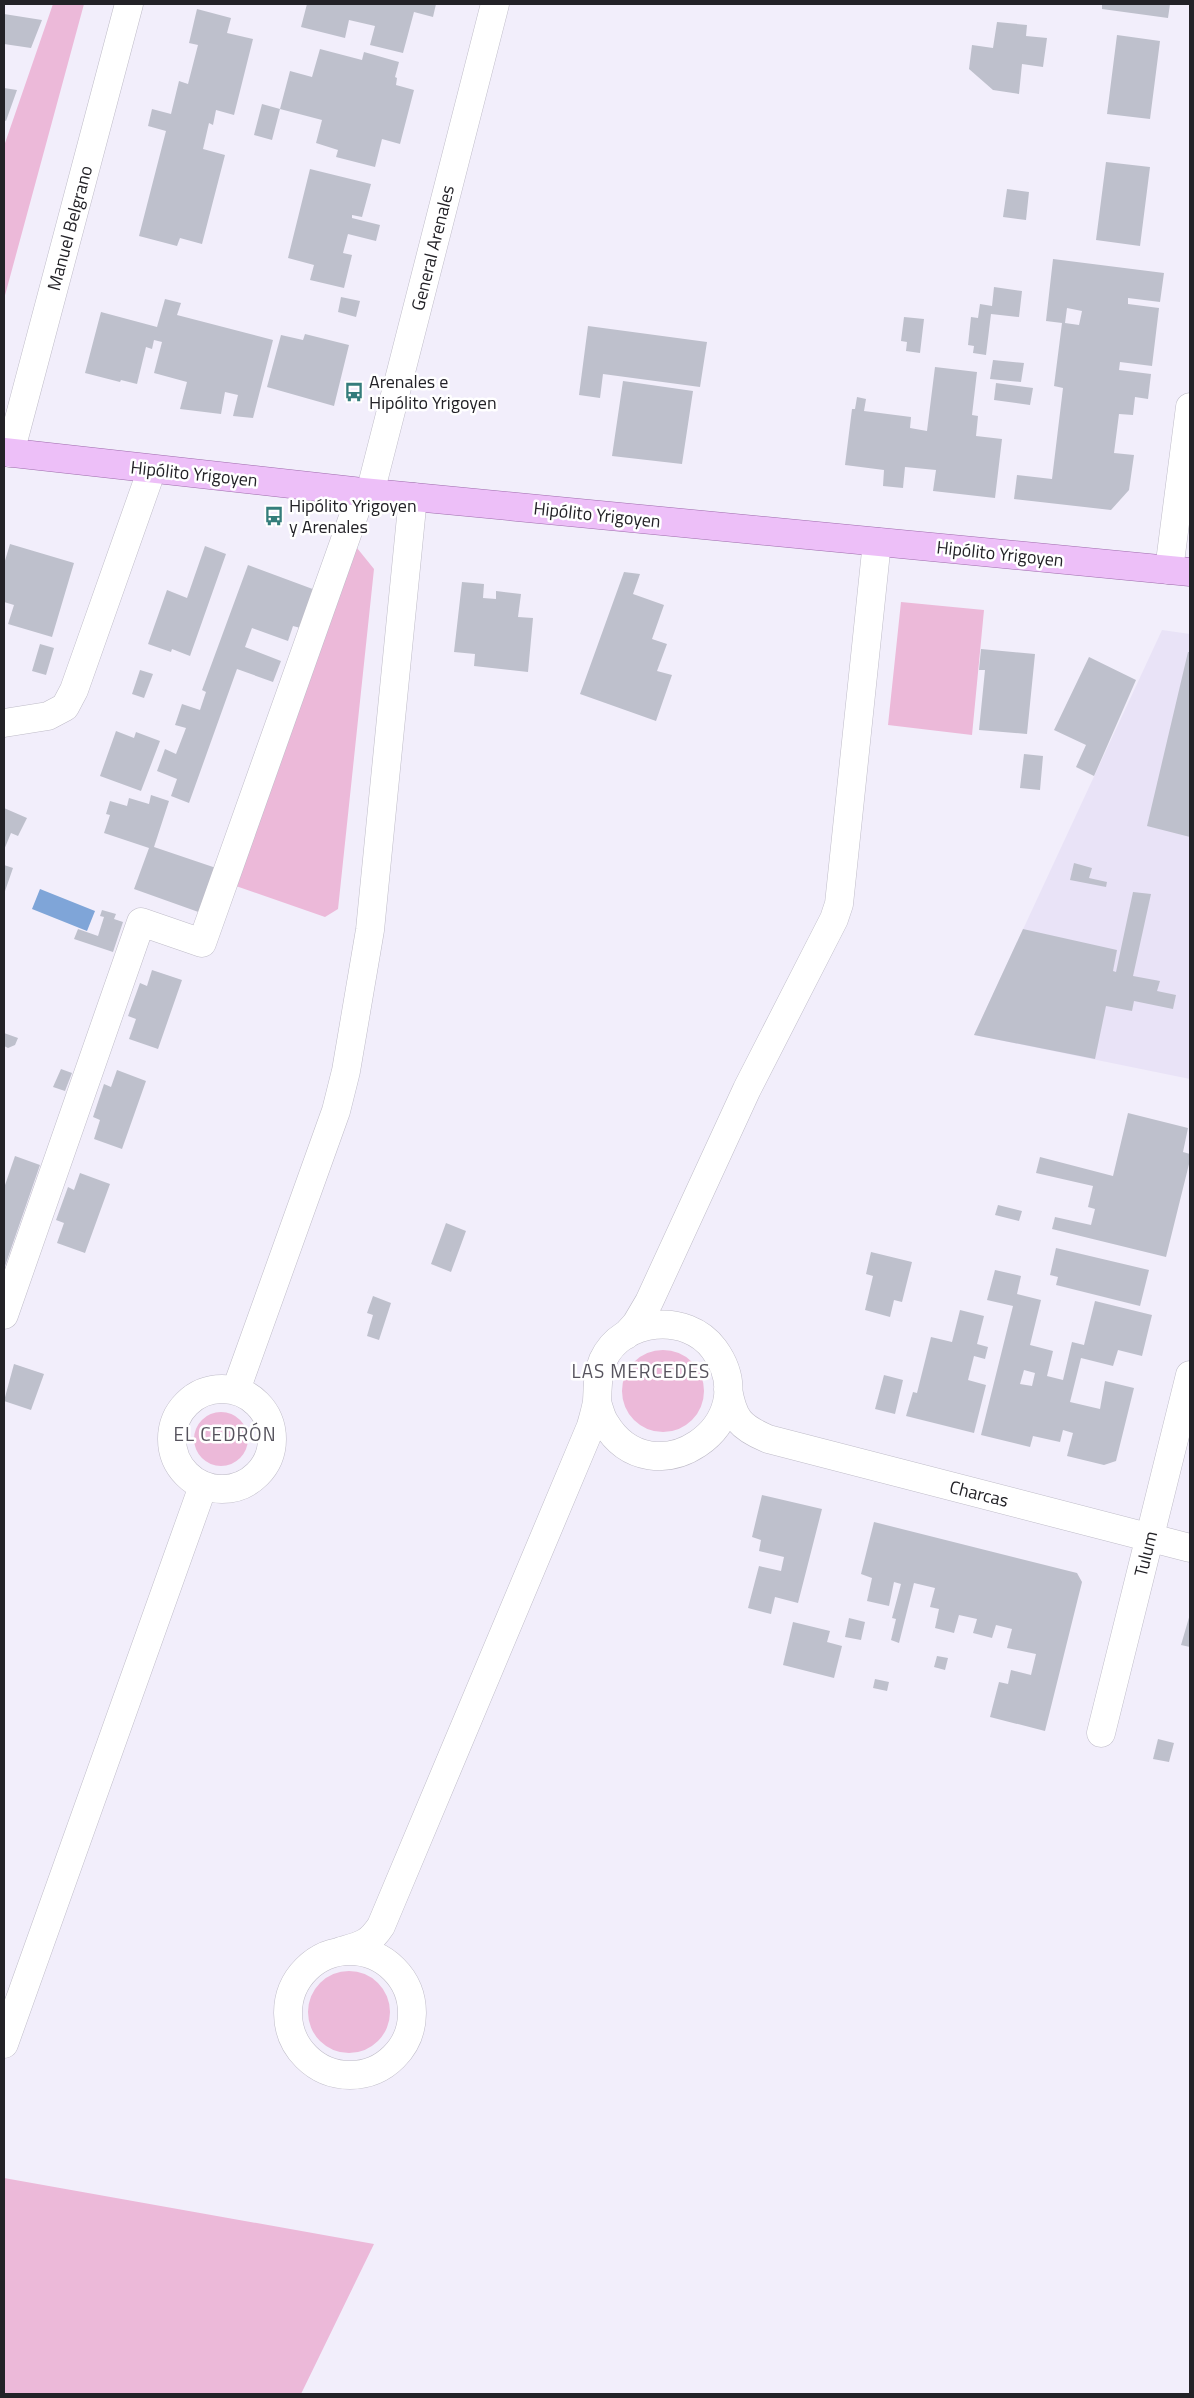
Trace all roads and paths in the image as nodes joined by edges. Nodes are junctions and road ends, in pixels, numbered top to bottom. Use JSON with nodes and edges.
{"nodes":[{"id":1,"x":129,"y":4,"type":"edge"},
{"id":2,"x":495,"y":4,"type":"edge"},
{"id":3,"x":1190,"y":407,"type":"edge"},
{"id":4,"x":7,"y":453,"type":"edge"},
{"id":5,"x":152,"y":469,"type":"junction"},
{"id":6,"x":366,"y":492,"type":"junction"},
{"id":7,"x":413,"y":497,"type":"junction"},
{"id":8,"x":877,"y":542,"type":"junction"},
{"id":9,"x":1180,"y":571,"type":"edge"},
{"id":10,"x":4,"y":723,"type":"edge"},
{"id":11,"x":657,"y":1285,"type":"junction"},
{"id":12,"x":4,"y":1315,"type":"edge"},
{"id":13,"x":677,"y":1326,"type":"junction"},
{"id":14,"x":626,"y":1335,"type":"junction"},
{"id":15,"x":1190,"y":1375,"type":"edge"},
{"id":16,"x":728,"y":1389,"type":"junction"},
{"id":17,"x":236,"y":1390,"type":"junction"},
{"id":18,"x":597,"y":1402,"type":"junction"},
{"id":19,"x":758,"y":1435,"type":"junction"},
{"id":20,"x":623,"y":1442,"type":"junction"},
{"id":21,"x":699,"y":1445,"type":"junction"},
{"id":22,"x":574,"y":1467,"type":"junction"},
{"id":23,"x":202,"y":1486,"type":"junction"},
{"id":24,"x":1150,"y":1538,"type":"junction"},
{"id":25,"x":1190,"y":1548,"type":"edge"},
{"id":26,"x":1101,"y":1733,"type":"dead end"},
{"id":27,"x":381,"y":1926,"type":"junction"},
{"id":28,"x":341,"y":1951,"type":"junction"},
{"id":29,"x":395,"y":1969,"type":"junction"},
{"id":30,"x":4,"y":2044,"type":"edge"}],
"edges":[{"from":1,"to":4,"type":"street","name":"Manuel Belgrano"},
{"from":2,"to":6,"type":"street","name":"General Arenales"},
{"from":3,"to":9,"type":"street"},
{"from":4,"to":5,"type":"main road","name":"Hipólito Yrigoyen"},
{"from":5,"to":6,"type":"main road","name":"Hipólito Yrigoyen"},
{"from":5,"to":10,"type":"street"},
{"from":6,"to":7,"type":"main road","name":"Hipólito Yrigoyen"},
{"from":6,"to":12,"type":"street","name":"General Arenales"},
{"from":7,"to":8,"type":"main road","name":"Hipólito Yrigoyen"},
{"from":7,"to":17,"type":"street"},
{"from":8,"to":9,"type":"main road","name":"Hipólito Yrigoyen"},
{"from":8,"to":11,"type":"street"},
{"from":11,"to":13,"type":"street"},
{"from":11,"to":14,"type":"street"},
{"from":13,"to":14,"type":"street"},
{"from":13,"to":16,"type":"street"},
{"from":14,"to":18,"type":"street"},
{"from":15,"to":24,"type":"street","name":"Tulum"},
{"from":16,"to":19,"type":"street"},
{"from":16,"to":21,"type":"street"},
{"from":17,"to":23,"type":"street"},
{"from":17,"to":23,"type":"street"},
{"from":18,"to":20,"type":"street"},
{"from":18,"to":22,"type":"street"},
{"from":19,"to":21,"type":"street"},
{"from":19,"to":24,"type":"street","name":"Charcas"},
{"from":20,"to":21,"type":"street"},
{"from":20,"to":22,"type":"street"},
{"from":22,"to":27,"type":"street"},
{"from":23,"to":30,"type":"street"},
{"from":24,"to":25,"type":"street","name":"Charcas"},
{"from":24,"to":26,"type":"street","name":"Tulum"},
{"from":27,"to":28,"type":"street"},
{"from":27,"to":29,"type":"street"},
{"from":28,"to":29,"type":"street"},
{"from":28,"to":29,"type":"street"}]}
